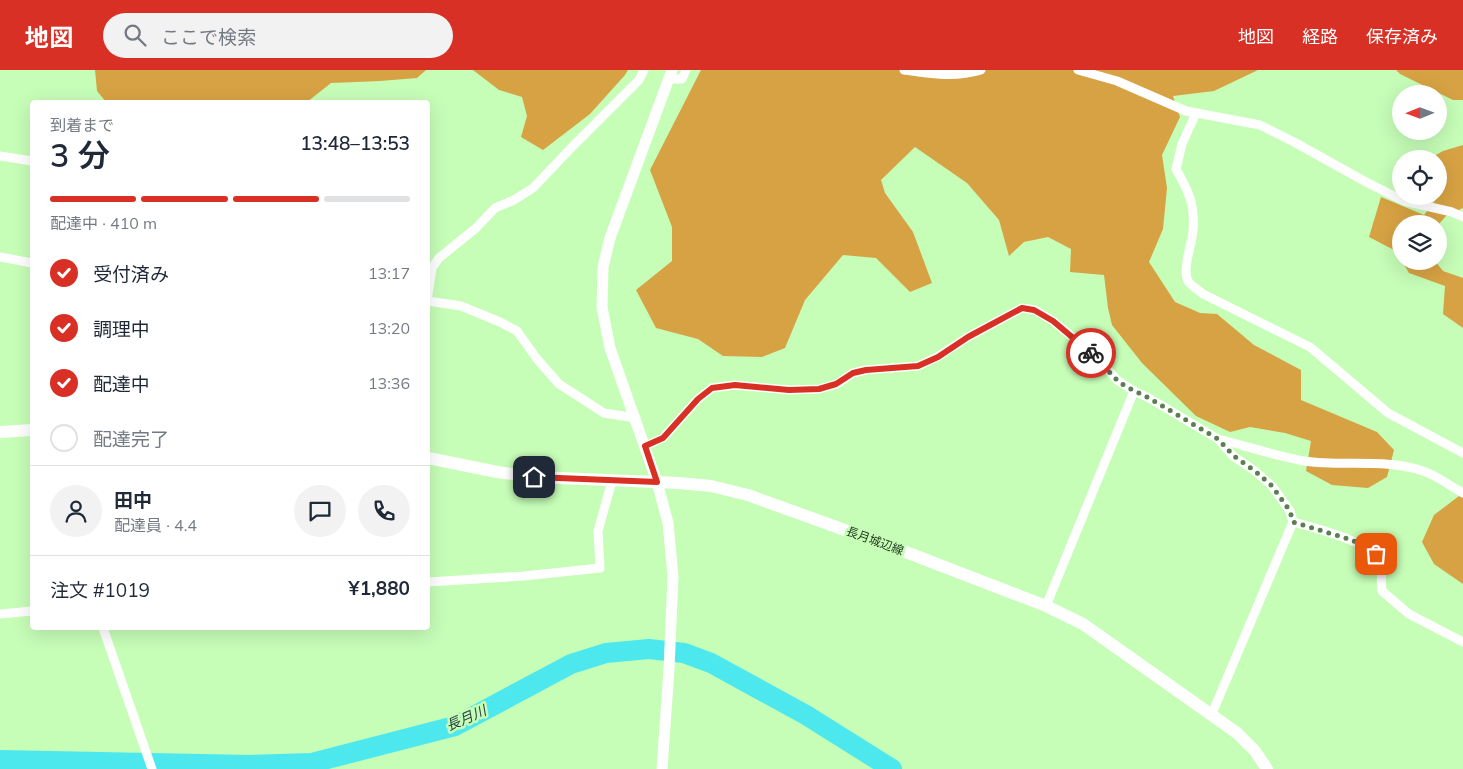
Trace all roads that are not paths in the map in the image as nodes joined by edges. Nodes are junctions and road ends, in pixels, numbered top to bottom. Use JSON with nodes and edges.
{"nodes":[{"id":1,"x":644,"y":70,"type":"edge"},
{"id":2,"x":686,"y":70,"type":"edge"},
{"id":3,"x":904,"y":70,"type":"edge"},
{"id":4,"x":981,"y":70,"type":"edge"},
{"id":5,"x":1078,"y":70,"type":"edge"},
{"id":6,"x":670,"y":75,"type":"edge"},
{"id":7,"x":1196,"y":113,"type":"junction"},
{"id":8,"x":0,"y":156,"type":"edge"},
{"id":9,"x":30,"y":161,"type":"edge"},
{"id":10,"x":1463,"y":217,"type":"edge"},
{"id":11,"x":0,"y":257,"type":"edge"},
{"id":12,"x":30,"y":262,"type":"edge"},
{"id":13,"x":430,"y":281,"type":"edge"},
{"id":14,"x":430,"y":302,"type":"edge"},
{"id":15,"x":1134,"y":391,"type":"junction"},
{"id":16,"x":636,"y":418,"type":"junction"},
{"id":17,"x":30,"y":430,"type":"edge"},
{"id":18,"x":0,"y":432,"type":"edge"},
{"id":19,"x":1218,"y":439,"type":"junction"},
{"id":20,"x":645,"y":446,"type":"junction"},
{"id":21,"x":1463,"y":453,"type":"edge"},
{"id":22,"x":430,"y":458,"type":"edge"},
{"id":23,"x":612,"y":481,"type":"junction"},
{"id":24,"x":657,"y":482,"type":"junction"},
{"id":25,"x":1463,"y":493,"type":"edge"},
{"id":26,"x":1293,"y":522,"type":"junction"},
{"id":27,"x":430,"y":582,"type":"edge"},
{"id":28,"x":1046,"y":606,"type":"junction"},
{"id":29,"x":30,"y":612,"type":"edge"},
{"id":30,"x":0,"y":614,"type":"edge"},
{"id":31,"x":104,"y":630,"type":"edge"},
{"id":32,"x":1463,"y":642,"type":"edge"},
{"id":33,"x":1211,"y":716,"type":"junction"},
{"id":34,"x":152,"y":769,"type":"edge"},
{"id":35,"x":662,"y":769,"type":"edge"},
{"id":36,"x":1267,"y":769,"type":"edge"}],
"edges":[{"from":1,"to":13,"type":"street"},
{"from":2,"to":6,"type":"street"},
{"from":3,"to":4,"type":"street"},
{"from":5,"to":7,"type":"street"},
{"from":6,"to":16,"type":"street"},
{"from":7,"to":10,"type":"street"},
{"from":7,"to":21,"type":"street"},
{"from":8,"to":9,"type":"street"},
{"from":11,"to":12,"type":"street"},
{"from":14,"to":16,"type":"street"},
{"from":15,"to":19,"type":"street"},
{"from":15,"to":20,"type":"street"},
{"from":15,"to":28,"type":"street"},
{"from":16,"to":20,"type":"street"},
{"from":17,"to":18,"type":"main road"},
{"from":19,"to":25,"type":"street"},
{"from":19,"to":26,"type":"street"},
{"from":20,"to":24,"type":"street"},
{"from":22,"to":23,"type":"main road","name":"長月城辺線"},
{"from":23,"to":24,"type":"main road","name":"長月城辺線"},
{"from":23,"to":27,"type":"street"},
{"from":24,"to":28,"type":"main road","name":"長月城辺線"},
{"from":24,"to":35,"type":"street"},
{"from":26,"to":32,"type":"street"},
{"from":26,"to":33,"type":"street"},
{"from":28,"to":33,"type":"main road","name":"長月城辺線"},
{"from":29,"to":30,"type":"street"},
{"from":31,"to":34,"type":"street"},
{"from":33,"to":36,"type":"main road","name":"長月城辺線"}]}
